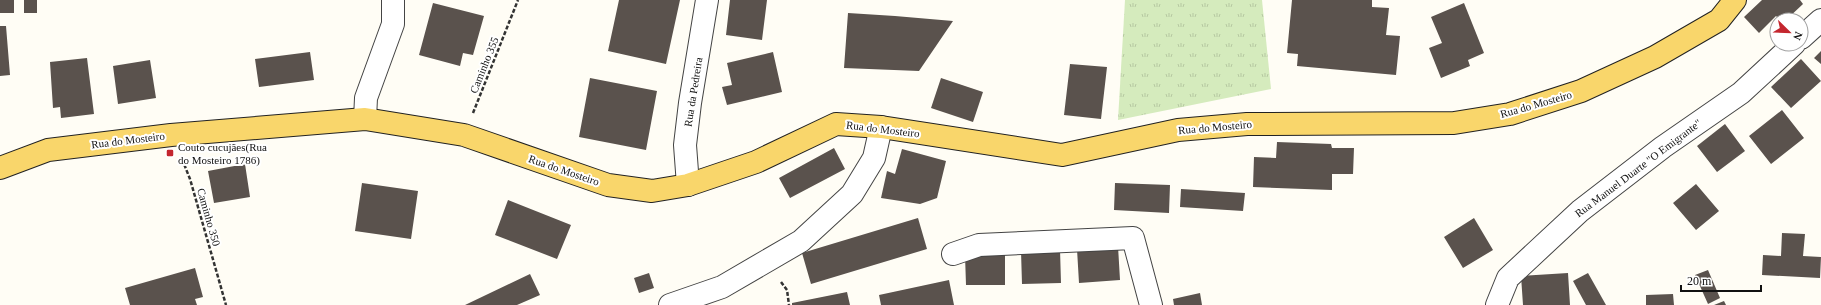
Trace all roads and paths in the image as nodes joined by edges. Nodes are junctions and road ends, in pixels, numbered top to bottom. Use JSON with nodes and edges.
{"nodes":[{"id":1,"x":393,"y":0,"type":"edge"},
{"id":2,"x":518,"y":0,"type":"edge"},
{"id":3,"x":707,"y":0,"type":"edge"},
{"id":4,"x":1735,"y":0,"type":"edge"},
{"id":5,"x":1821,"y":20,"type":"edge"},
{"id":6,"x":1809,"y":31,"type":"edge"},
{"id":7,"x":1785,"y":52,"type":"edge"},
{"id":8,"x":364,"y":119,"type":"junction"},
{"id":9,"x":881,"y":127,"type":"junction"},
{"id":10,"x":171,"y":135,"type":"junction"},
{"id":11,"x":464,"y":135,"type":"junction"},
{"id":12,"x":0,"y":168,"type":"edge"},
{"id":13,"x":688,"y":185,"type":"junction"},
{"id":14,"x":953,"y":254,"type":"dead end"},
{"id":15,"x":226,"y":305,"type":"edge"},
{"id":16,"x":670,"y":305,"type":"edge"},
{"id":17,"x":1151,"y":305,"type":"edge"},
{"id":18,"x":1497,"y":305,"type":"edge"}],
"edges":[{"from":1,"to":8,"type":"street"},
{"from":2,"to":11,"type":"path","name":"Caminho 355"},
{"from":3,"to":13,"type":"street","name":"Rua da Pedreira"},
{"from":4,"to":9,"type":"main road","name":"Rua do Mosteiro"},
{"from":5,"to":6,"type":"street"},
{"from":7,"to":18,"type":"street","name":"Rua Manuel Duarte \"O Emigrante\""},
{"from":8,"to":10,"type":"main road","name":"Rua do Mosteiro"},
{"from":8,"to":11,"type":"main road","name":"Rua do Mosteiro"},
{"from":9,"to":13,"type":"main road","name":"Rua do Mosteiro"},
{"from":9,"to":16,"type":"street"},
{"from":10,"to":12,"type":"main road","name":"Rua do Mosteiro"},
{"from":10,"to":15,"type":"path","name":"Caminho 350"},
{"from":11,"to":13,"type":"main road","name":"Rua do Mosteiro"},
{"from":14,"to":17,"type":"street"}]}
